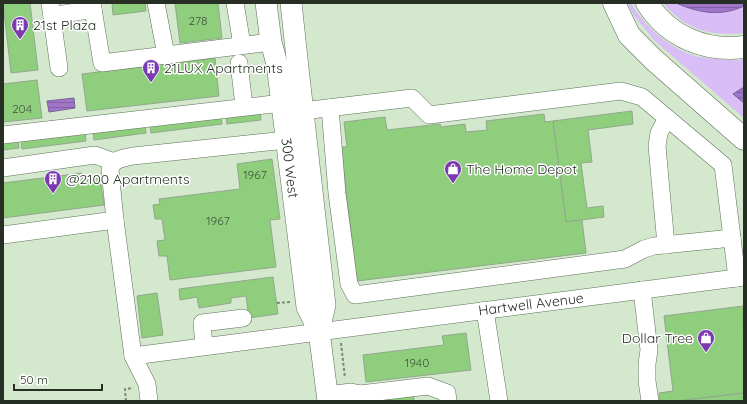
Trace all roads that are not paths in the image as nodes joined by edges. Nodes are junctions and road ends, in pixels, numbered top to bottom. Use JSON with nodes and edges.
{"nodes":[{"id":1,"x":156,"y":3,"type":"edge"},
{"id":2,"x":234,"y":3,"type":"edge"},
{"id":3,"x":266,"y":3,"type":"edge"},
{"id":4,"x":291,"y":3,"type":"edge"},
{"id":5,"x":614,"y":3,"type":"edge"},
{"id":6,"x":647,"y":3,"type":"edge"},
{"id":7,"x":92,"y":6,"type":"edge"},
{"id":8,"x":51,"y":9,"type":"edge"},
{"id":9,"x":271,"y":42,"type":"junction"},
{"id":10,"x":242,"y":45,"type":"junction"},
{"id":11,"x":744,"y":47,"type":"edge"},
{"id":12,"x":166,"y":55,"type":"junction"},
{"id":13,"x":239,"y":63,"type":"dead end"},
{"id":14,"x":277,"y":64,"type":"junction"},
{"id":15,"x":59,"y":68,"type":"dead end"},
{"id":16,"x":282,"y":103,"type":"junction"},
{"id":17,"x":244,"y":106,"type":"junction"},
{"id":18,"x":330,"y":108,"type":"junction"},
{"id":19,"x":302,"y":111,"type":"junction"},
{"id":20,"x":667,"y":118,"type":"junction"},
{"id":21,"x":3,"y":135,"type":"edge"},
{"id":22,"x":744,"y":139,"type":"edge"},
{"id":23,"x":286,"y":140,"type":"junction"},
{"id":24,"x":114,"y":162,"type":"junction"},
{"id":25,"x":3,"y":168,"type":"edge"},
{"id":26,"x":115,"y":220,"type":"junction"},
{"id":27,"x":3,"y":235,"type":"edge"},
{"id":28,"x":732,"y":238,"type":"junction"},
{"id":29,"x":666,"y":245,"type":"junction"},
{"id":30,"x":741,"y":278,"type":"edge"},
{"id":31,"x":642,"y":290,"type":"junction"},
{"id":32,"x":485,"y":310,"type":"junction"},
{"id":33,"x":243,"y":318,"type":"dead end"},
{"id":34,"x":319,"y":331,"type":"junction"},
{"id":35,"x":204,"y":346,"type":"junction"},
{"id":36,"x":133,"y":356,"type":"junction"},
{"id":37,"x":345,"y":397,"type":"edge"},
{"id":38,"x":149,"y":401,"type":"edge"},
{"id":39,"x":448,"y":401,"type":"edge"},
{"id":40,"x":499,"y":401,"type":"edge"},
{"id":41,"x":650,"y":401,"type":"edge"}],
"edges":[{"from":1,"to":12,"type":"street"},
{"from":2,"to":10,"type":"street"},
{"from":3,"to":9,"type":"main road","name":"300 West"},
{"from":4,"to":19,"type":"main road","name":"300 West"},
{"from":5,"to":22,"type":"highway"},
{"from":6,"to":11,"type":"highway"},
{"from":7,"to":8,"type":"street"},
{"from":7,"to":12,"type":"street"},
{"from":8,"to":15,"type":"street"},
{"from":9,"to":10,"type":"street"},
{"from":9,"to":14,"type":"main road","name":"300 West"},
{"from":10,"to":12,"type":"street"},
{"from":13,"to":17,"type":"street"},
{"from":14,"to":16,"type":"main road","name":"300 West"},
{"from":14,"to":19,"type":"street"},
{"from":16,"to":17,"type":"street"},
{"from":16,"to":23,"type":"main road","name":"300 West"},
{"from":17,"to":21,"type":"street"},
{"from":18,"to":19,"type":"street"},
{"from":18,"to":20,"type":"street"},
{"from":18,"to":29,"type":"street"},
{"from":19,"to":34,"type":"main road","name":"300 West"},
{"from":20,"to":28,"type":"street"},
{"from":20,"to":29,"type":"street"},
{"from":23,"to":24,"type":"street"},
{"from":23,"to":34,"type":"main road","name":"300 West"},
{"from":24,"to":25,"type":"street"},
{"from":24,"to":26,"type":"street"},
{"from":26,"to":27,"type":"street"},
{"from":26,"to":36,"type":"street"},
{"from":28,"to":29,"type":"street"},
{"from":28,"to":30,"type":"street"},
{"from":30,"to":31,"type":"street","name":"Hartwell Avenue"},
{"from":31,"to":32,"type":"street","name":"Hartwell Avenue"},
{"from":31,"to":41,"type":"street"},
{"from":32,"to":34,"type":"street","name":"Hartwell Avenue"},
{"from":32,"to":40,"type":"street"},
{"from":33,"to":35,"type":"street"},
{"from":34,"to":35,"type":"street","name":"Hartwell Avenue"},
{"from":34,"to":37,"type":"main road","name":"300 West"},
{"from":35,"to":36,"type":"street","name":"Hartwell Avenue"},
{"from":36,"to":38,"type":"street"},
{"from":37,"to":39,"type":"street"}]}
